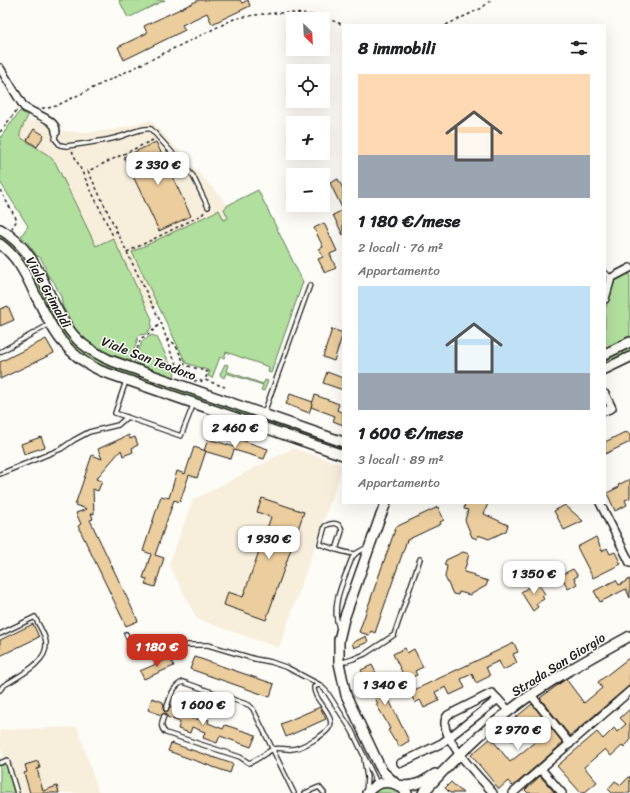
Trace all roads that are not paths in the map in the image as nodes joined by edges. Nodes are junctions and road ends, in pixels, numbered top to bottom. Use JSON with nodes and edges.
{"nodes":[{"id":1,"x":0,"y":68,"type":"edge"},
{"id":2,"x":56,"y":132,"type":"joint"},
{"id":3,"x":208,"y":207,"type":"road end"},
{"id":4,"x":0,"y":229,"type":"edge"},
{"id":5,"x":0,"y":244,"type":"edge"},
{"id":6,"x":630,"y":268,"type":"edge"},
{"id":7,"x":606,"y":273,"type":"edge"},
{"id":8,"x":612,"y":278,"type":"junction"},
{"id":9,"x":310,"y":284,"type":"dead end"},
{"id":10,"x":606,"y":296,"type":"edge"},
{"id":11,"x":50,"y":324,"type":"junction"},
{"id":12,"x":630,"y":342,"type":"edge"},
{"id":13,"x":0,"y":352,"type":"edge"},
{"id":14,"x":606,"y":354,"type":"edge"},
{"id":15,"x":630,"y":357,"type":"edge"},
{"id":16,"x":606,"y":369,"type":"edge"},
{"id":17,"x":126,"y":380,"type":"junction"},
{"id":18,"x":606,"y":396,"type":"edge"},
{"id":19,"x":194,"y":403,"type":"junction"},
{"id":20,"x":606,"y":411,"type":"edge"},
{"id":21,"x":264,"y":414,"type":"junction"},
{"id":22,"x":127,"y":417,"type":"junction"},
{"id":23,"x":342,"y":442,"type":"edge"},
{"id":24,"x":342,"y":455,"type":"edge"},
{"id":25,"x":0,"y":474,"type":"edge"},
{"id":26,"x":381,"y":504,"type":"edge"},
{"id":27,"x":386,"y":504,"type":"edge"},
{"id":28,"x":600,"y":504,"type":"edge"},
{"id":29,"x":379,"y":520,"type":"junction"},
{"id":30,"x":370,"y":546,"type":"junction"},
{"id":31,"x":336,"y":550,"type":"junction"},
{"id":32,"x":355,"y":554,"type":"junction"},
{"id":33,"x":420,"y":559,"type":"dead end"},
{"id":34,"x":630,"y":563,"type":"edge"},
{"id":35,"x":340,"y":630,"type":"junction"},
{"id":36,"x":0,"y":634,"type":"edge"},
{"id":37,"x":126,"y":634,"type":"dead end"},
{"id":38,"x":630,"y":636,"type":"edge"},
{"id":39,"x":339,"y":663,"type":"junction"},
{"id":40,"x":320,"y":685,"type":"junction"},
{"id":41,"x":0,"y":690,"type":"edge"},
{"id":42,"x":630,"y":691,"type":"edge"},
{"id":43,"x":531,"y":695,"type":"junction"},
{"id":44,"x":498,"y":699,"type":"junction"},
{"id":45,"x":166,"y":709,"type":"dead end"},
{"id":46,"x":509,"y":711,"type":"junction"},
{"id":47,"x":164,"y":716,"type":"dead end"},
{"id":48,"x":449,"y":738,"type":"junction"},
{"id":49,"x":570,"y":744,"type":"junction"},
{"id":50,"x":273,"y":749,"type":"junction"},
{"id":51,"x":368,"y":753,"type":"junction"},
{"id":52,"x":460,"y":754,"type":"junction"},
{"id":53,"x":0,"y":763,"type":"edge"},
{"id":54,"x":401,"y":764,"type":"dead end"},
{"id":55,"x":448,"y":765,"type":"junction"},
{"id":56,"x":540,"y":769,"type":"junction"},
{"id":57,"x":383,"y":772,"type":"junction"},
{"id":58,"x":381,"y":783,"type":"junction"},
{"id":59,"x":397,"y":784,"type":"junction"},
{"id":60,"x":17,"y":793,"type":"edge"},
{"id":61,"x":294,"y":793,"type":"edge"},
{"id":62,"x":305,"y":793,"type":"edge"},
{"id":63,"x":324,"y":793,"type":"edge"},
{"id":64,"x":366,"y":793,"type":"edge"},
{"id":65,"x":407,"y":793,"type":"edge"},
{"id":66,"x":423,"y":793,"type":"edge"},
{"id":67,"x":494,"y":793,"type":"edge"},
{"id":68,"x":513,"y":793,"type":"edge"},
{"id":69,"x":562,"y":793,"type":"edge"}],
"edges":[{"from":1,"to":2,"type":"street"},
{"from":2,"to":3,"type":"lane"},
{"from":4,"to":21,"type":"main road","name":"Viale San Teodoro"},
{"from":5,"to":11,"type":"main road","name":"Viale Grimaldi"},
{"from":6,"to":8,"type":"street"},
{"from":7,"to":8,"type":"lane"},
{"from":8,"to":10,"type":"street"},
{"from":9,"to":21,"type":"lane"},
{"from":11,"to":13,"type":"lane"},
{"from":11,"to":17,"type":"main road","name":"Viale Grimaldi"},
{"from":12,"to":14,"type":"main road"},
{"from":15,"to":16,"type":"main road"},
{"from":17,"to":19,"type":"main road","name":"Viale Grimaldi"},
{"from":17,"to":22,"type":"lane"},
{"from":18,"to":20,"type":"street"},
{"from":19,"to":22,"type":"lane"},
{"from":19,"to":24,"type":"main road","name":"Viale Grimaldi"},
{"from":21,"to":23,"type":"main road","name":"Viale San Teodoro"},
{"from":22,"to":25,"type":"lane"},
{"from":26,"to":29,"type":"main road"},
{"from":27,"to":29,"type":"main road"},
{"from":28,"to":34,"type":"street"},
{"from":29,"to":30,"type":"main road"},
{"from":30,"to":32,"type":"lane"},
{"from":30,"to":35,"type":"main road"},
{"from":31,"to":31,"type":"lane"},
{"from":31,"to":32,"type":"lane"},
{"from":32,"to":35,"type":"lane"},
{"from":33,"to":39,"type":"lane"},
{"from":35,"to":39,"type":"main road"},
{"from":36,"to":41,"type":"lane"},
{"from":37,"to":40,"type":"lane"},
{"from":38,"to":43,"type":"main road","name":"Strada San Giorgio"},
{"from":39,"to":51,"type":"main road"},
{"from":40,"to":50,"type":"lane"},
{"from":40,"to":51,"type":"lane"},
{"from":42,"to":49,"type":"street"},
{"from":43,"to":46,"type":"main road","name":"Strada San Giorgio"},
{"from":43,"to":49,"type":"street"},
{"from":44,"to":46,"type":"street"},
{"from":44,"to":48,"type":"street"},
{"from":44,"to":48,"type":"street"},
{"from":45,"to":50,"type":"lane"},
{"from":46,"to":52,"type":"main road","name":"Strada San Giorgio"},
{"from":47,"to":50,"type":"lane"},
{"from":48,"to":52,"type":"street"},
{"from":48,"to":54,"type":"street"},
{"from":49,"to":56,"type":"street"},
{"from":50,"to":61,"type":"lane"},
{"from":51,"to":57,"type":"main road"},
{"from":51,"to":58,"type":"lane"},
{"from":51,"to":64,"type":"lane"},
{"from":52,"to":55,"type":"main road","name":"Strada San Giorgio"},
{"from":52,"to":67,"type":"street"},
{"from":53,"to":60,"type":"lane"},
{"from":55,"to":59,"type":"main road"},
{"from":55,"to":66,"type":"main road"},
{"from":56,"to":68,"type":"street"},
{"from":56,"to":69,"type":"street"},
{"from":57,"to":58,"type":"main road"},
{"from":57,"to":59,"type":"main road"},
{"from":58,"to":59,"type":"main road"},
{"from":58,"to":64,"type":"main road"},
{"from":59,"to":65,"type":"main road"},
{"from":62,"to":63,"type":"lane"}]}
